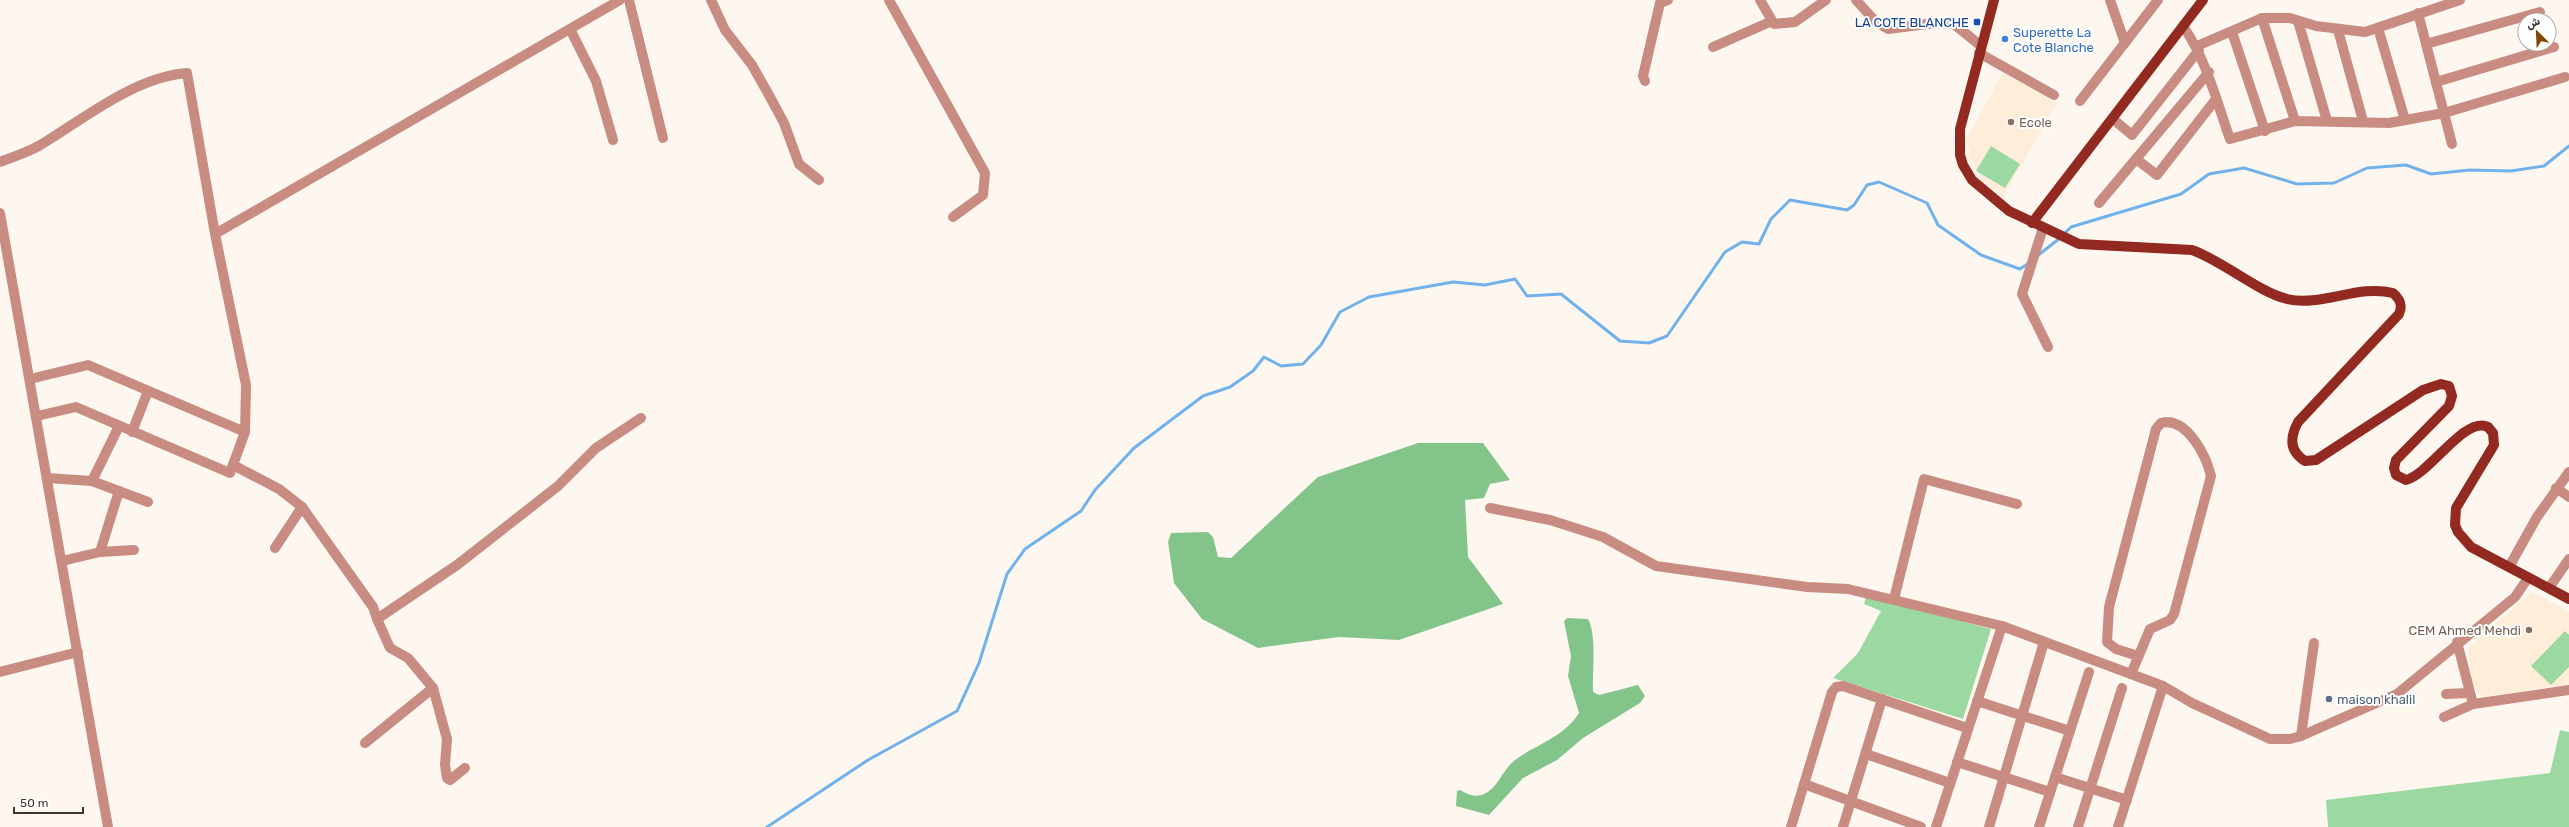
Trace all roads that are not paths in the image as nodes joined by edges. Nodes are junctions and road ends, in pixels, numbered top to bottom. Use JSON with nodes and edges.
{"nodes":[{"id":1,"x":620,"y":0,"type":"edge"},
{"id":2,"x":629,"y":0,"type":"edge"},
{"id":3,"x":711,"y":0,"type":"edge"},
{"id":4,"x":889,"y":0,"type":"edge"},
{"id":5,"x":1668,"y":0,"type":"edge"},
{"id":6,"x":1760,"y":0,"type":"edge"},
{"id":7,"x":1826,"y":0,"type":"edge"},
{"id":8,"x":1856,"y":0,"type":"edge"},
{"id":9,"x":1994,"y":0,"type":"edge"},
{"id":10,"x":2158,"y":0,"type":"edge"},
{"id":11,"x":2203,"y":0,"type":"edge"},
{"id":12,"x":2460,"y":0,"type":"edge"},
{"id":13,"x":2112,"y":2,"type":"edge"},
{"id":14,"x":2449,"y":2,"type":"edge"},
{"id":15,"x":2418,"y":13,"type":"junction"},
{"id":16,"x":2262,"y":18,"type":"junction"},
{"id":17,"x":2517,"y":18,"type":"edge"},
{"id":18,"x":2298,"y":20,"type":"junction"},
{"id":19,"x":1772,"y":21,"type":"junction"},
{"id":20,"x":2183,"y":26,"type":"junction"},
{"id":21,"x":2378,"y":28,"type":"junction"},
{"id":22,"x":570,"y":29,"type":"junction"},
{"id":23,"x":2338,"y":30,"type":"junction"},
{"id":24,"x":2232,"y":32,"type":"junction"},
{"id":25,"x":2125,"y":43,"type":"junction"},
{"id":26,"x":2426,"y":44,"type":"junction"},
{"id":27,"x":1713,"y":47,"type":"dead end"},
{"id":28,"x":2198,"y":48,"type":"junction"},
{"id":29,"x":1980,"y":50,"type":"junction"},
{"id":30,"x":2537,"y":52,"type":"edge"},
{"id":31,"x":2208,"y":72,"type":"junction"},
{"id":32,"x":2565,"y":76,"type":"dead end"},
{"id":33,"x":1645,"y":81,"type":"dead end"},
{"id":34,"x":2436,"y":82,"type":"junction"},
{"id":35,"x":2054,"y":95,"type":"dead end"},
{"id":36,"x":2216,"y":99,"type":"junction"},
{"id":37,"x":2080,"y":101,"type":"dead end"},
{"id":38,"x":2444,"y":113,"type":"junction"},
{"id":39,"x":2113,"y":119,"type":"junction"},
{"id":40,"x":2405,"y":120,"type":"junction"},
{"id":41,"x":2295,"y":121,"type":"junction"},
{"id":42,"x":2327,"y":121,"type":"junction"},
{"id":43,"x":2363,"y":121,"type":"junction"},
{"id":44,"x":2265,"y":131,"type":"junction"},
{"id":45,"x":664,"y":138,"type":"dead end"},
{"id":46,"x":613,"y":140,"type":"dead end"},
{"id":47,"x":2452,"y":144,"type":"dead end"},
{"id":48,"x":2136,"y":159,"type":"junction"},
{"id":49,"x":0,"y":162,"type":"edge"},
{"id":50,"x":819,"y":180,"type":"dead end"},
{"id":51,"x":2100,"y":203,"type":"dead end"},
{"id":52,"x":0,"y":213,"type":"edge"},
{"id":53,"x":953,"y":217,"type":"dead end"},
{"id":54,"x":2032,"y":223,"type":"junction"},
{"id":55,"x":2043,"y":228,"type":"junction"},
{"id":56,"x":216,"y":234,"type":"junction"},
{"id":57,"x":2048,"y":347,"type":"dead end"},
{"id":58,"x":30,"y":379,"type":"junction"},
{"id":59,"x":148,"y":390,"type":"junction"},
{"id":60,"x":37,"y":416,"type":"junction"},
{"id":61,"x":641,"y":418,"type":"dead end"},
{"id":62,"x":119,"y":426,"type":"junction"},
{"id":63,"x":132,"y":432,"type":"junction"},
{"id":64,"x":245,"y":432,"type":"junction"},
{"id":65,"x":232,"y":465,"type":"junction"},
{"id":66,"x":2569,"y":472,"type":"edge"},
{"id":67,"x":47,"y":478,"type":"junction"},
{"id":68,"x":92,"y":481,"type":"junction"},
{"id":69,"x":2556,"y":488,"type":"junction"},
{"id":70,"x":119,"y":491,"type":"junction"},
{"id":71,"x":2569,"y":497,"type":"edge"},
{"id":72,"x":148,"y":502,"type":"dead end"},
{"id":73,"x":2017,"y":504,"type":"dead end"},
{"id":74,"x":302,"y":507,"type":"junction"},
{"id":75,"x":1490,"y":508,"type":"dead end"},
{"id":76,"x":275,"y":548,"type":"dead end"},
{"id":77,"x":134,"y":550,"type":"dead end"},
{"id":78,"x":100,"y":552,"type":"junction"},
{"id":79,"x":2569,"y":559,"type":"edge"},
{"id":80,"x":62,"y":561,"type":"junction"},
{"id":81,"x":2510,"y":567,"type":"junction"},
{"id":82,"x":2528,"y":578,"type":"junction"},
{"id":83,"x":2549,"y":588,"type":"junction"},
{"id":84,"x":1894,"y":599,"type":"junction"},
{"id":85,"x":2569,"y":599,"type":"edge"},
{"id":86,"x":377,"y":619,"type":"junction"},
{"id":87,"x":2002,"y":626,"type":"junction"},
{"id":88,"x":2044,"y":642,"type":"junction"},
{"id":89,"x":2457,"y":642,"type":"junction"},
{"id":90,"x":2314,"y":643,"type":"dead end"},
{"id":91,"x":78,"y":652,"type":"junction"},
{"id":92,"x":2138,"y":656,"type":"junction"},
{"id":93,"x":0,"y":672,"type":"edge"},
{"id":94,"x":2088,"y":672,"type":"dead end"},
{"id":95,"x":2131,"y":674,"type":"junction"},
{"id":96,"x":2163,"y":686,"type":"junction"},
{"id":97,"x":433,"y":688,"type":"junction"},
{"id":98,"x":2122,"y":688,"type":"dead end"},
{"id":99,"x":2569,"y":690,"type":"edge"},
{"id":100,"x":2468,"y":693,"type":"junction"},
{"id":101,"x":2446,"y":694,"type":"dead end"},
{"id":102,"x":1882,"y":699,"type":"junction"},
{"id":103,"x":1977,"y":701,"type":"junction"},
{"id":104,"x":2473,"y":704,"type":"junction"},
{"id":105,"x":2022,"y":716,"type":"junction"},
{"id":106,"x":2444,"y":717,"type":"dead end"},
{"id":107,"x":1967,"y":728,"type":"junction"},
{"id":108,"x":2070,"y":730,"type":"junction"},
{"id":109,"x":2301,"y":736,"type":"junction"},
{"id":110,"x":365,"y":742,"type":"dead end"},
{"id":111,"x":1866,"y":754,"type":"junction"},
{"id":112,"x":1957,"y":762,"type":"junction"},
{"id":113,"x":465,"y":768,"type":"dead end"},
{"id":114,"x":2004,"y":777,"type":"junction"},
{"id":115,"x":2055,"y":777,"type":"junction"},
{"id":116,"x":1950,"y":783,"type":"junction"},
{"id":117,"x":1804,"y":784,"type":"junction"},
{"id":118,"x":2090,"y":788,"type":"junction"},
{"id":119,"x":2050,"y":792,"type":"junction"},
{"id":120,"x":2127,"y":800,"type":"junction"},
{"id":121,"x":1851,"y":801,"type":"junction"},
{"id":122,"x":108,"y":827,"type":"edge"},
{"id":123,"x":1791,"y":827,"type":"edge"},
{"id":124,"x":1843,"y":827,"type":"edge"},
{"id":125,"x":1921,"y":827,"type":"edge"},
{"id":126,"x":1936,"y":827,"type":"edge"},
{"id":127,"x":1989,"y":827,"type":"edge"},
{"id":128,"x":2039,"y":827,"type":"edge"},
{"id":129,"x":2078,"y":827,"type":"edge"},
{"id":130,"x":2118,"y":827,"type":"edge"}],
"edges":[{"from":1,"to":22,"type":"street"},
{"from":2,"to":45,"type":"street"},
{"from":3,"to":50,"type":"street"},
{"from":4,"to":53,"type":"street"},
{"from":5,"to":33,"type":"street"},
{"from":6,"to":19,"type":"street"},
{"from":7,"to":19,"type":"street"},
{"from":8,"to":29,"type":"street"},
{"from":9,"to":29,"type":"main road"},
{"from":10,"to":25,"type":"street"},
{"from":11,"to":20,"type":"main road"},
{"from":12,"to":14,"type":"street"},
{"from":13,"to":25,"type":"street"},
{"from":14,"to":15,"type":"street"},
{"from":15,"to":21,"type":"street"},
{"from":15,"to":26,"type":"street"},
{"from":16,"to":18,"type":"street"},
{"from":16,"to":24,"type":"street"},
{"from":16,"to":41,"type":"street"},
{"from":17,"to":26,"type":"street"},
{"from":18,"to":23,"type":"street"},
{"from":18,"to":42,"type":"street"},
{"from":19,"to":27,"type":"street"},
{"from":20,"to":28,"type":"street"},
{"from":20,"to":39,"type":"main road"},
{"from":21,"to":23,"type":"street"},
{"from":21,"to":40,"type":"street"},
{"from":22,"to":46,"type":"street"},
{"from":22,"to":56,"type":"street"},
{"from":23,"to":43,"type":"street"},
{"from":24,"to":28,"type":"street"},
{"from":24,"to":44,"type":"street"},
{"from":25,"to":37,"type":"street"},
{"from":26,"to":34,"type":"street"},
{"from":28,"to":31,"type":"street"},
{"from":28,"to":39,"type":"street"},
{"from":29,"to":35,"type":"street"},
{"from":29,"to":54,"type":"main road"},
{"from":30,"to":34,"type":"street"},
{"from":31,"to":36,"type":"street"},
{"from":31,"to":48,"type":"street"},
{"from":32,"to":38,"type":"street"},
{"from":34,"to":38,"type":"street"},
{"from":36,"to":44,"type":"street"},
{"from":36,"to":48,"type":"street"},
{"from":38,"to":40,"type":"street"},
{"from":38,"to":47,"type":"street"},
{"from":39,"to":54,"type":"main road"},
{"from":40,"to":43,"type":"street"},
{"from":41,"to":42,"type":"street"},
{"from":41,"to":44,"type":"street"},
{"from":42,"to":43,"type":"street"},
{"from":48,"to":51,"type":"street"},
{"from":49,"to":56,"type":"street"},
{"from":52,"to":58,"type":"street"},
{"from":54,"to":55,"type":"main road"},
{"from":55,"to":57,"type":"street"},
{"from":55,"to":81,"type":"main road"},
{"from":56,"to":64,"type":"street"},
{"from":58,"to":59,"type":"street"},
{"from":58,"to":60,"type":"street"},
{"from":59,"to":63,"type":"street"},
{"from":59,"to":64,"type":"street"},
{"from":60,"to":62,"type":"street"},
{"from":60,"to":67,"type":"street"},
{"from":61,"to":86,"type":"street"},
{"from":62,"to":63,"type":"street"},
{"from":62,"to":68,"type":"street"},
{"from":63,"to":65,"type":"street"},
{"from":64,"to":65,"type":"street"},
{"from":65,"to":74,"type":"street"},
{"from":66,"to":69,"type":"street"},
{"from":67,"to":68,"type":"street"},
{"from":67,"to":80,"type":"street"},
{"from":68,"to":70,"type":"street"},
{"from":69,"to":71,"type":"street"},
{"from":69,"to":81,"type":"street"},
{"from":70,"to":72,"type":"street"},
{"from":70,"to":78,"type":"street"},
{"from":73,"to":84,"type":"street"},
{"from":74,"to":76,"type":"street"},
{"from":74,"to":86,"type":"street"},
{"from":75,"to":84,"type":"street"},
{"from":77,"to":78,"type":"street"},
{"from":78,"to":80,"type":"street"},
{"from":79,"to":83,"type":"street"},
{"from":80,"to":91,"type":"street"},
{"from":81,"to":82,"type":"main road"},
{"from":82,"to":83,"type":"main road"},
{"from":82,"to":89,"type":"street"},
{"from":83,"to":85,"type":"main road"},
{"from":84,"to":87,"type":"street"},
{"from":86,"to":97,"type":"street"},
{"from":87,"to":88,"type":"street"},
{"from":87,"to":103,"type":"street"},
{"from":88,"to":95,"type":"street"},
{"from":88,"to":105,"type":"street"},
{"from":89,"to":100,"type":"street"},
{"from":89,"to":109,"type":"street"},
{"from":90,"to":109,"type":"street"},
{"from":91,"to":93,"type":"street"},
{"from":91,"to":122,"type":"street"},
{"from":92,"to":92,"type":"street"},
{"from":92,"to":95,"type":"street"},
{"from":94,"to":108,"type":"street"},
{"from":95,"to":96,"type":"street"},
{"from":96,"to":109,"type":"street"},
{"from":96,"to":120,"type":"street"},
{"from":97,"to":110,"type":"street"},
{"from":97,"to":113,"type":"street"},
{"from":98,"to":118,"type":"street"},
{"from":99,"to":104,"type":"street"},
{"from":100,"to":101,"type":"street"},
{"from":100,"to":104,"type":"street"},
{"from":102,"to":107,"type":"street"},
{"from":102,"to":111,"type":"street"},
{"from":102,"to":117,"type":"street"},
{"from":103,"to":105,"type":"street"},
{"from":103,"to":107,"type":"street"},
{"from":104,"to":106,"type":"street"},
{"from":105,"to":108,"type":"street"},
{"from":105,"to":114,"type":"street"},
{"from":107,"to":112,"type":"street"},
{"from":108,"to":115,"type":"street"},
{"from":111,"to":116,"type":"street"},
{"from":111,"to":121,"type":"street"},
{"from":112,"to":114,"type":"street"},
{"from":112,"to":116,"type":"street"},
{"from":114,"to":119,"type":"street"},
{"from":114,"to":127,"type":"street"},
{"from":115,"to":118,"type":"street"},
{"from":115,"to":119,"type":"street"},
{"from":116,"to":126,"type":"street"},
{"from":117,"to":121,"type":"street"},
{"from":117,"to":123,"type":"street"},
{"from":118,"to":120,"type":"street"},
{"from":118,"to":129,"type":"street"},
{"from":119,"to":128,"type":"street"},
{"from":120,"to":130,"type":"street"},
{"from":121,"to":124,"type":"street"},
{"from":121,"to":125,"type":"street"}]}
